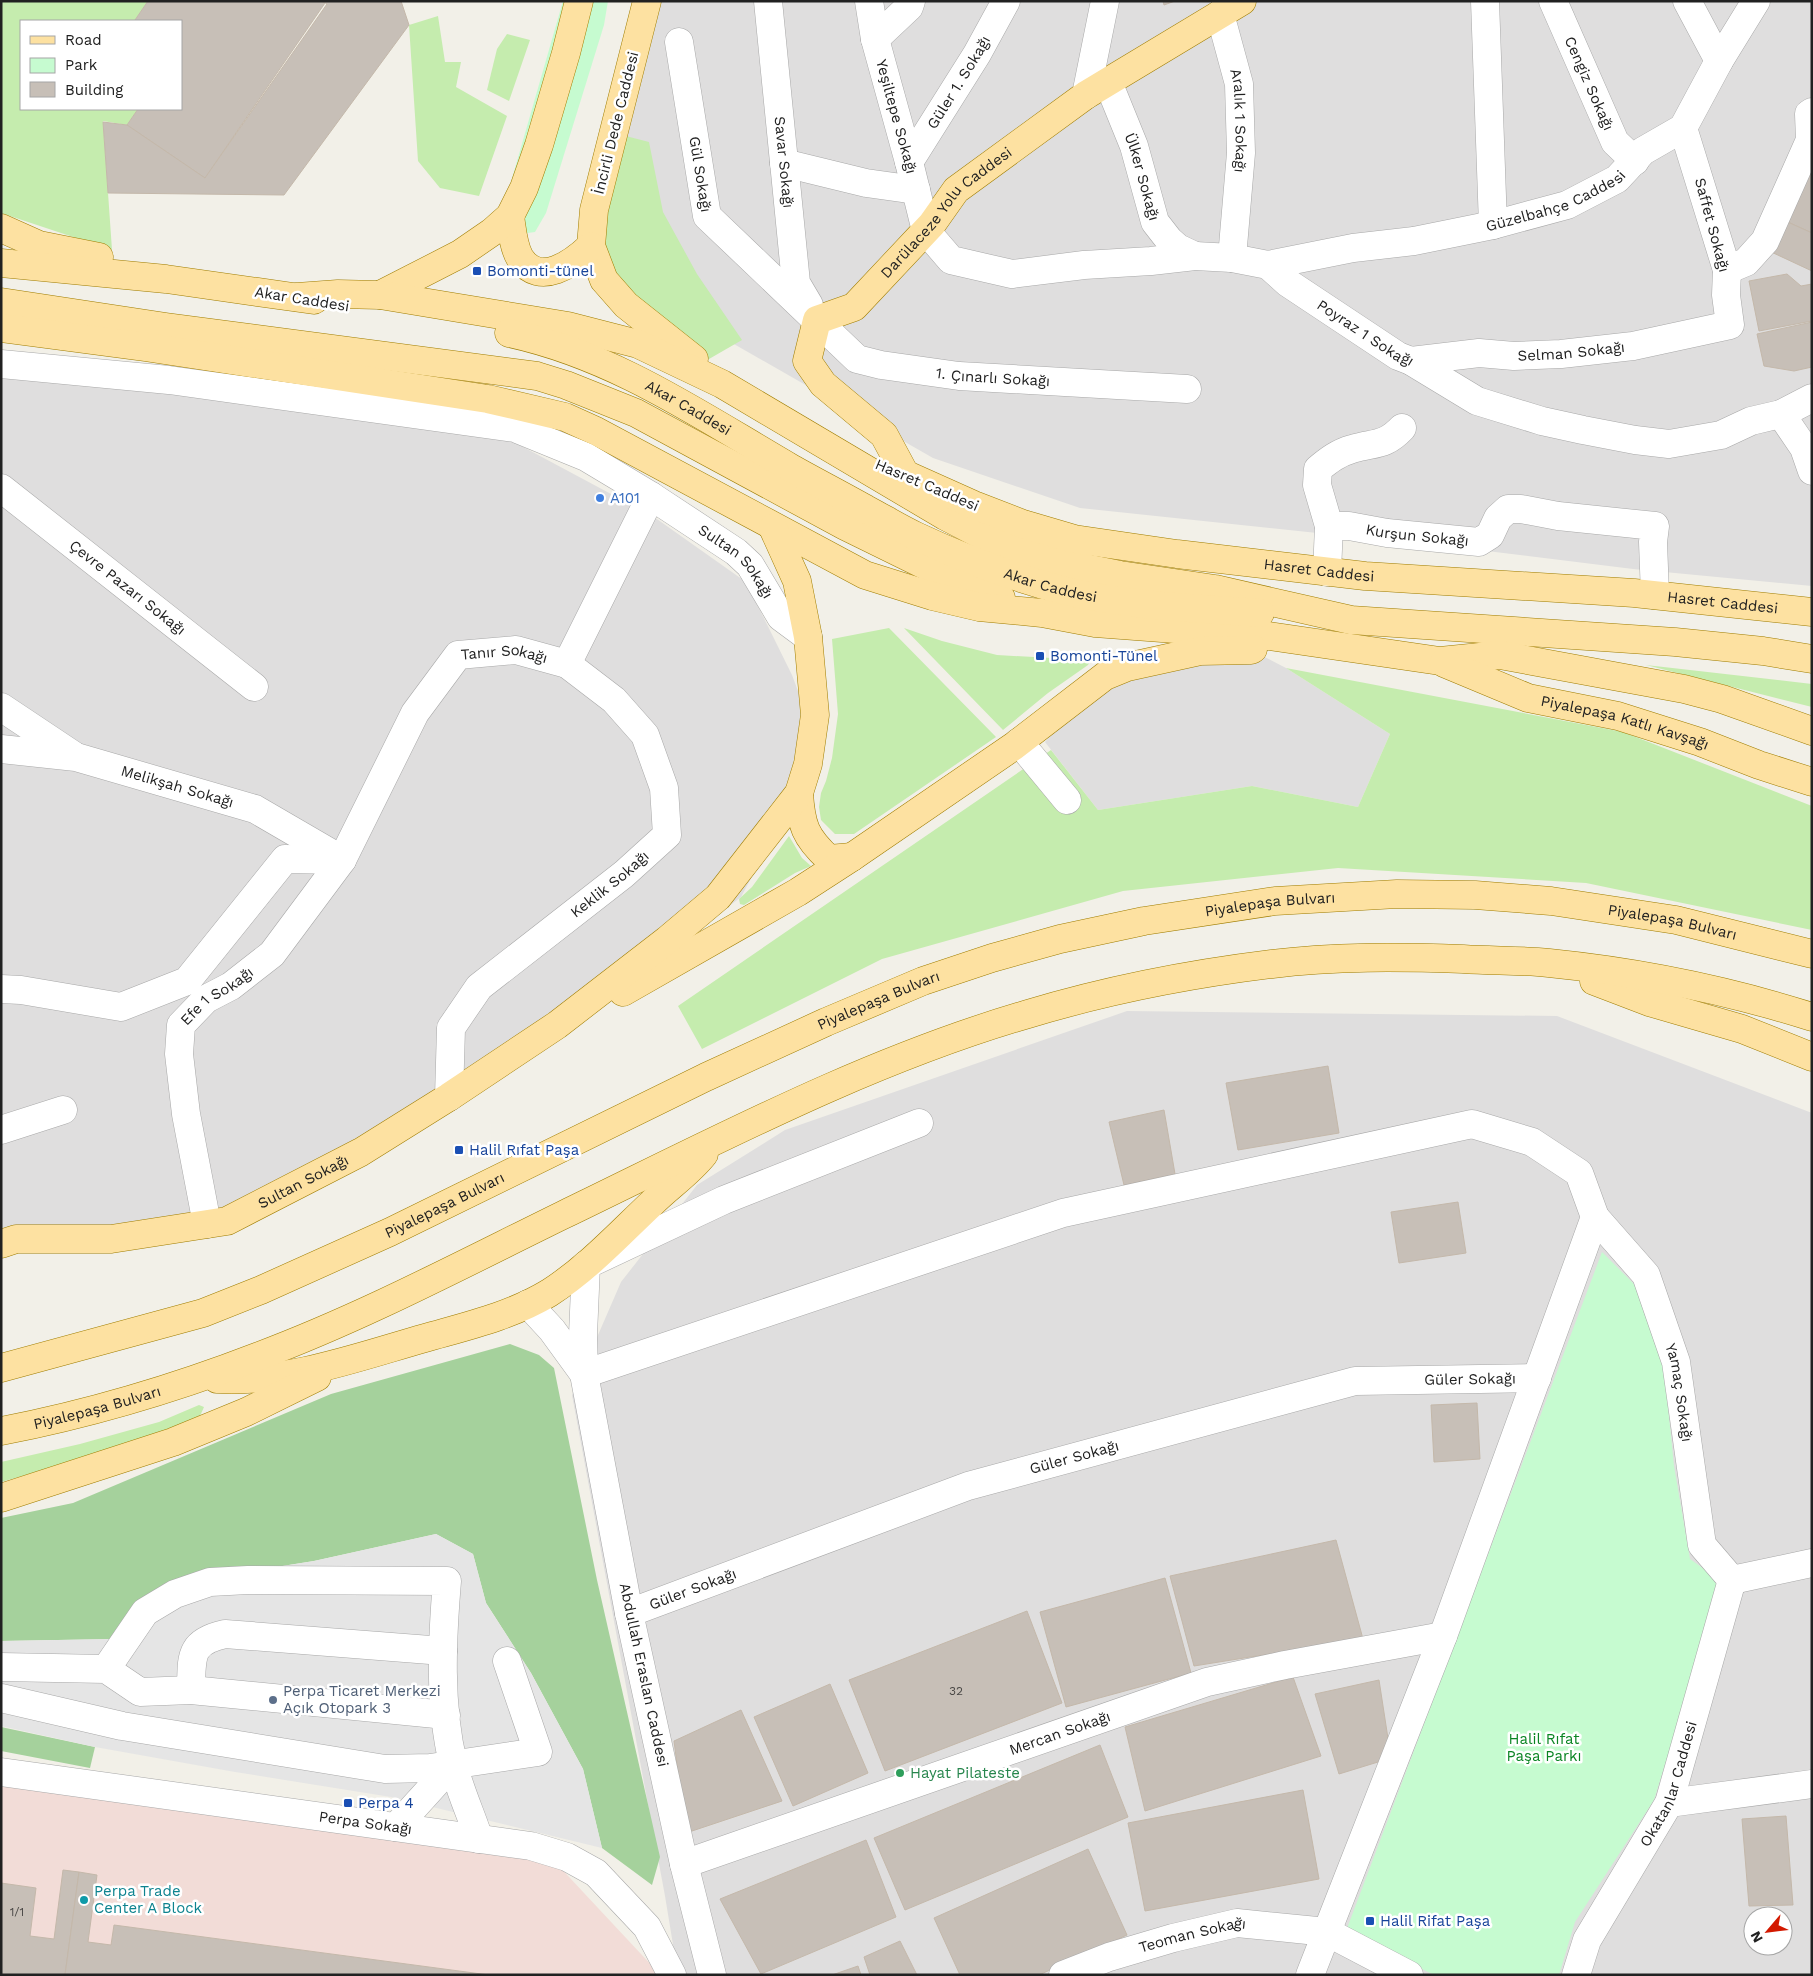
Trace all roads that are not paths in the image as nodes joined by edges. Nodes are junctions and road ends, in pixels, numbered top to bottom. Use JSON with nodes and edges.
{"nodes":[{"id":1,"x":579,"y":1,"type":"edge"},
{"id":2,"x":647,"y":1,"type":"edge"},
{"id":3,"x":768,"y":1,"type":"edge"},
{"id":4,"x":869,"y":1,"type":"edge"},
{"id":5,"x":912,"y":1,"type":"edge"},
{"id":6,"x":1006,"y":1,"type":"edge"},
{"id":7,"x":1105,"y":1,"type":"edge"},
{"id":8,"x":1485,"y":1,"type":"edge"},
{"id":9,"x":1553,"y":1,"type":"edge"},
{"id":10,"x":1687,"y":1,"type":"edge"},
{"id":11,"x":1756,"y":1,"type":"edge"},
{"id":12,"x":1231,"y":8,"type":"edge"},
{"id":13,"x":875,"y":39,"type":"junction"},
{"id":14,"x":679,"y":42,"type":"dead end"},
{"id":15,"x":1720,"y":61,"type":"junction"},
{"id":16,"x":1097,"y":89,"type":"junction"},
{"id":17,"x":1812,"y":112,"type":"edge"},
{"id":18,"x":1683,"y":128,"type":"junction"},
{"id":19,"x":1634,"y":161,"type":"junction"},
{"id":20,"x":910,"y":162,"type":"junction"},
{"id":21,"x":784,"y":163,"type":"junction"},
{"id":22,"x":916,"y":190,"type":"junction"},
{"id":23,"x":510,"y":216,"type":"junction"},
{"id":24,"x":1493,"y":225,"type":"junction"},
{"id":25,"x":1,"y":228,"type":"edge"},
{"id":26,"x":926,"y":230,"type":"junction"},
{"id":27,"x":591,"y":246,"type":"junction"},
{"id":28,"x":1195,"y":256,"type":"junction"},
{"id":29,"x":1232,"y":258,"type":"junction"},
{"id":30,"x":1,"y":263,"type":"edge"},
{"id":31,"x":1268,"y":265,"type":"junction"},
{"id":32,"x":1726,"y":270,"type":"junction"},
{"id":33,"x":207,"y":285,"type":"junction"},
{"id":34,"x":380,"y":295,"type":"junction"},
{"id":35,"x":297,"y":297,"type":"junction"},
{"id":36,"x":1,"y":302,"type":"edge"},
{"id":37,"x":817,"y":320,"type":"junction"},
{"id":38,"x":1730,"y":325,"type":"joint"},
{"id":39,"x":1,"y":328,"type":"edge"},
{"id":40,"x":1411,"y":361,"type":"junction"},
{"id":41,"x":1,"y":364,"type":"edge"},
{"id":42,"x":722,"y":384,"type":"junction"},
{"id":43,"x":1187,"y":389,"type":"dead end"},
{"id":44,"x":1812,"y":398,"type":"edge"},
{"id":45,"x":1781,"y":414,"type":"junction"},
{"id":46,"x":1402,"y":428,"type":"dead end"},
{"id":47,"x":844,"y":455,"type":"junction"},
{"id":48,"x":1812,"y":471,"type":"edge"},
{"id":49,"x":905,"y":474,"type":"junction"},
{"id":50,"x":1,"y":488,"type":"edge"},
{"id":51,"x":651,"y":496,"type":"junction"},
{"id":52,"x":1328,"y":526,"type":"junction"},
{"id":53,"x":773,"y":528,"type":"junction"},
{"id":54,"x":1326,"y":572,"type":"junction"},
{"id":55,"x":1655,"y":595,"type":"junction"},
{"id":56,"x":1812,"y":612,"type":"edge"},
{"id":57,"x":1042,"y":613,"type":"junction"},
{"id":58,"x":1351,"y":620,"type":"junction"},
{"id":59,"x":1269,"y":636,"type":"junction"},
{"id":60,"x":808,"y":637,"type":"junction"},
{"id":61,"x":1812,"y":659,"type":"edge"},
{"id":62,"x":1440,"y":661,"type":"junction"},
{"id":63,"x":568,"y":664,"type":"junction"},
{"id":64,"x":254,"y":687,"type":"dead end"},
{"id":65,"x":1,"y":707,"type":"edge"},
{"id":66,"x":1812,"y":730,"type":"edge"},
{"id":67,"x":1020,"y":742,"type":"junction"},
{"id":68,"x":1,"y":749,"type":"edge"},
{"id":69,"x":76,"y":757,"type":"junction"},
{"id":70,"x":1812,"y":782,"type":"edge"},
{"id":71,"x":799,"y":793,"type":"junction"},
{"id":72,"x":1067,"y":800,"type":"dead end"},
{"id":73,"x":852,"y":857,"type":"junction"},
{"id":74,"x":342,"y":860,"type":"junction"},
{"id":75,"x":1812,"y":954,"type":"edge"},
{"id":76,"x":1548,"y":963,"type":"junction"},
{"id":77,"x":8,"y":993,"type":"edge"},
{"id":78,"x":1812,"y":1017,"type":"edge"},
{"id":79,"x":557,"y":1025,"type":"junction"},
{"id":80,"x":1812,"y":1057,"type":"edge"},
{"id":81,"x":449,"y":1096,"type":"junction"},
{"id":82,"x":63,"y":1110,"type":"dead end"},
{"id":83,"x":919,"y":1123,"type":"dead end"},
{"id":84,"x":1,"y":1130,"type":"edge"},
{"id":85,"x":713,"y":1142,"type":"junction"},
{"id":86,"x":1595,"y":1218,"type":"junction"},
{"id":87,"x":207,"y":1224,"type":"junction"},
{"id":88,"x":6,"y":1239,"type":"edge"},
{"id":89,"x":586,"y":1265,"type":"junction"},
{"id":90,"x":528,"y":1304,"type":"junction"},
{"id":91,"x":6,"y":1362,"type":"edge"},
{"id":92,"x":342,"y":1362,"type":"junction"},
{"id":93,"x":584,"y":1374,"type":"junction"},
{"id":94,"x":196,"y":1378,"type":"junction"},
{"id":95,"x":1536,"y":1378,"type":"junction"},
{"id":96,"x":1,"y":1431,"type":"edge"},
{"id":97,"x":1,"y":1498,"type":"edge"},
{"id":98,"x":1812,"y":1563,"type":"edge"},
{"id":99,"x":1732,"y":1580,"type":"junction"},
{"id":100,"x":629,"y":1613,"type":"junction"},
{"id":101,"x":1443,"y":1636,"type":"junction"},
{"id":102,"x":443,"y":1651,"type":"junction"},
{"id":103,"x":507,"y":1661,"type":"dead end"},
{"id":104,"x":1,"y":1667,"type":"edge"},
{"id":105,"x":106,"y":1669,"type":"junction"},
{"id":106,"x":191,"y":1690,"type":"junction"},
{"id":107,"x":140,"y":1692,"type":"junction"},
{"id":108,"x":1,"y":1698,"type":"edge"},
{"id":109,"x":446,"y":1715,"type":"junction"},
{"id":110,"x":122,"y":1726,"type":"junction"},
{"id":111,"x":453,"y":1764,"type":"junction"},
{"id":112,"x":1,"y":1772,"type":"edge"},
{"id":113,"x":1812,"y":1784,"type":"edge"},
{"id":114,"x":1669,"y":1803,"type":"junction"},
{"id":115,"x":396,"y":1828,"type":"junction"},
{"id":116,"x":480,"y":1839,"type":"junction"},
{"id":117,"x":684,"y":1864,"type":"junction"},
{"id":118,"x":1326,"y":1932,"type":"junction"},
{"id":119,"x":672,"y":1975,"type":"edge"},
{"id":120,"x":712,"y":1975,"type":"edge"},
{"id":121,"x":1063,"y":1975,"type":"edge"},
{"id":122,"x":1310,"y":1975,"type":"edge"},
{"id":123,"x":1409,"y":1975,"type":"edge"},
{"id":124,"x":1576,"y":1975,"type":"edge"}],
"edges":[{"from":1,"to":23,"type":"main road"},
{"from":2,"to":27,"type":"main road","name":"İncirli Dede Caddesi"},
{"from":3,"to":21,"type":"street","name":"Savar Sokağı"},
{"from":4,"to":13,"type":"street","name":"Yeşiltepe Sokağı"},
{"from":5,"to":13,"type":"street"},
{"from":6,"to":20,"type":"street","name":"Güler 1. Sokağı"},
{"from":7,"to":16,"type":"street"},
{"from":8,"to":24,"type":"street"},
{"from":9,"to":19,"type":"street","name":"Cengiz Sokağı"},
{"from":10,"to":15,"type":"street"},
{"from":11,"to":15,"type":"street"},
{"from":12,"to":16,"type":"main road","name":"Darülaceze Yolu Caddesi"},
{"from":12,"to":29,"type":"street","name":"Aralık 1 Sokağı"},
{"from":13,"to":20,"type":"street","name":"Yeşiltepe Sokağı"},
{"from":14,"to":37,"type":"street","name":"Gül Sokağı"},
{"from":15,"to":18,"type":"street"},
{"from":16,"to":26,"type":"main road","name":"Darülaceze Yolu Caddesi"},
{"from":16,"to":28,"type":"street","name":"Ülker Sokağı"},
{"from":17,"to":32,"type":"street"},
{"from":18,"to":19,"type":"street","name":"Güzelbahçe Caddesi"},
{"from":18,"to":32,"type":"street","name":"Saffet Sokağı"},
{"from":19,"to":24,"type":"street","name":"Güzelbahçe Caddesi"},
{"from":20,"to":22,"type":"street","name":"Yeşiltepe Sokağı"},
{"from":21,"to":22,"type":"street"},
{"from":21,"to":37,"type":"street","name":"Savar Sokağı"},
{"from":22,"to":26,"type":"street","name":"Yeşiltepe Sokağı"},
{"from":23,"to":27,"type":"main road"},
{"from":23,"to":34,"type":"main road"},
{"from":24,"to":31,"type":"street","name":"Güzelbahçe Caddesi"},
{"from":25,"to":33,"type":"main road"},
{"from":26,"to":28,"type":"street"},
{"from":26,"to":37,"type":"main road","name":"Darülaceze Yolu Caddesi"},
{"from":27,"to":42,"type":"main road"},
{"from":28,"to":29,"type":"street"},
{"from":29,"to":31,"type":"street"},
{"from":30,"to":33,"type":"main road","name":"Akar Caddesi"},
{"from":31,"to":40,"type":"street","name":"Poyraz 1 Sokağı"},
{"from":32,"to":38,"type":"street","name":"Saffet Sokağı"},
{"from":33,"to":35,"type":"main road","name":"Akar Caddesi"},
{"from":34,"to":35,"type":"main road"},
{"from":34,"to":42,"type":"main road"},
{"from":35,"to":58,"type":"main road","name":"Akar Caddesi"},
{"from":36,"to":57,"type":"main road","name":"Akar Caddesi"},
{"from":37,"to":43,"type":"street","name":"1. Çınarlı Sokağı"},
{"from":37,"to":49,"type":"main road"},
{"from":38,"to":40,"type":"street","name":"Selman Sokağı"},
{"from":39,"to":53,"type":"main road"},
{"from":40,"to":45,"type":"street","name":"Poyraz 1 Sokağı"},
{"from":41,"to":51,"type":"street"},
{"from":42,"to":47,"type":"main road"},
{"from":44,"to":45,"type":"street","name":"Poyraz 1 Sokağı"},
{"from":45,"to":48,"type":"street"},
{"from":46,"to":52,"type":"street"},
{"from":47,"to":49,"type":"main road","name":"Hasret Caddesi"},
{"from":47,"to":58,"type":"main road"},
{"from":49,"to":54,"type":"main road","name":"Hasret Caddesi"},
{"from":50,"to":64,"type":"street","name":"Çevre Pazarı Sokağı"},
{"from":51,"to":60,"type":"street","name":"Sultan Sokağı"},
{"from":51,"to":63,"type":"street","name":"Tanır Sokağı"},
{"from":52,"to":54,"type":"street"},
{"from":52,"to":55,"type":"street","name":"Kurşun Sokağı"},
{"from":53,"to":57,"type":"main road"},
{"from":53,"to":60,"type":"main road"},
{"from":54,"to":55,"type":"main road","name":"Hasret Caddesi"},
{"from":55,"to":56,"type":"main road","name":"Hasret Caddesi"},
{"from":57,"to":59,"type":"main road"},
{"from":58,"to":61,"type":"main road"},
{"from":59,"to":62,"type":"main road"},
{"from":59,"to":67,"type":"main road"},
{"from":60,"to":71,"type":"main road"},
{"from":62,"to":66,"type":"main road"},
{"from":62,"to":70,"type":"main road","name":"Piyalepaşa Katlı Kavşağı"},
{"from":63,"to":74,"type":"street","name":"Tanır Sokağı"},
{"from":63,"to":81,"type":"street","name":"Keklik Sokağı"},
{"from":65,"to":69,"type":"street"},
{"from":67,"to":72,"type":"street"},
{"from":67,"to":73,"type":"main road"},
{"from":68,"to":69,"type":"street","name":"Melikşah Sokağı"},
{"from":69,"to":74,"type":"street","name":"Melikşah Sokağı"},
{"from":71,"to":73,"type":"main road"},
{"from":71,"to":79,"type":"main road"},
{"from":73,"to":79,"type":"main road"},
{"from":74,"to":77,"type":"street"},
{"from":74,"to":87,"type":"street","name":"Efe 1 Sokağı"},
{"from":75,"to":91,"type":"main road","name":"Piyalepaşa Bulvarı"},
{"from":76,"to":78,"type":"main road","name":"Piyalepaşa Bulvarı"},
{"from":76,"to":80,"type":"main road"},
{"from":76,"to":85,"type":"main road","name":"Piyalepaşa Bulvarı"},
{"from":79,"to":81,"type":"main road","name":"Sultan Sokağı"},
{"from":81,"to":87,"type":"main road","name":"Sultan Sokağı"},
{"from":82,"to":84,"type":"street"},
{"from":83,"to":89,"type":"street"},
{"from":85,"to":89,"type":"main road"},
{"from":85,"to":94,"type":"main road","name":"Piyalepaşa Bulvarı"},
{"from":86,"to":93,"type":"street"},
{"from":86,"to":95,"type":"street"},
{"from":86,"to":99,"type":"street","name":"Yamaç Sokağı"},
{"from":87,"to":88,"type":"main road","name":"Sultan Sokağı"},
{"from":89,"to":90,"type":"main road"},
{"from":89,"to":93,"type":"street","name":"Abdullah Eraslan Caddesi"},
{"from":90,"to":92,"type":"main road"},
{"from":90,"to":93,"type":"street","name":"Abdullah Eraslan Caddesi"},
{"from":92,"to":94,"type":"main road"},
{"from":92,"to":97,"type":"main road"},
{"from":93,"to":100,"type":"street","name":"Abdullah Eraslan Caddesi"},
{"from":94,"to":96,"type":"main road","name":"Piyalepaşa Bulvarı"},
{"from":95,"to":100,"type":"street","name":"Güler Sokağı"},
{"from":95,"to":101,"type":"street"},
{"from":98,"to":99,"type":"street"},
{"from":99,"to":114,"type":"street","name":"Okatanlar Caddesi"},
{"from":100,"to":117,"type":"street","name":"Abdullah Eraslan Caddesi"},
{"from":101,"to":117,"type":"street","name":"Mercan Sokağı"},
{"from":101,"to":118,"type":"street"},
{"from":102,"to":105,"type":"street"},
{"from":102,"to":106,"type":"street"},
{"from":102,"to":109,"type":"street"},
{"from":103,"to":111,"type":"street"},
{"from":104,"to":105,"type":"street"},
{"from":105,"to":107,"type":"street"},
{"from":106,"to":107,"type":"street"},
{"from":106,"to":109,"type":"street"},
{"from":107,"to":110,"type":"street"},
{"from":108,"to":110,"type":"street"},
{"from":109,"to":111,"type":"street"},
{"from":110,"to":111,"type":"street"},
{"from":111,"to":115,"type":"street"},
{"from":111,"to":116,"type":"street"},
{"from":112,"to":115,"type":"street","name":"Perpa Sokağı"},
{"from":113,"to":114,"type":"street"},
{"from":114,"to":124,"type":"street","name":"Okatanlar Caddesi"},
{"from":115,"to":116,"type":"street","name":"Perpa Sokağı"},
{"from":116,"to":119,"type":"street","name":"Perpa Sokağı"},
{"from":117,"to":120,"type":"street","name":"Abdullah Eraslan Caddesi"},
{"from":118,"to":121,"type":"street","name":"Teoman Sokağı"},
{"from":118,"to":122,"type":"street"},
{"from":118,"to":123,"type":"street"}]}
